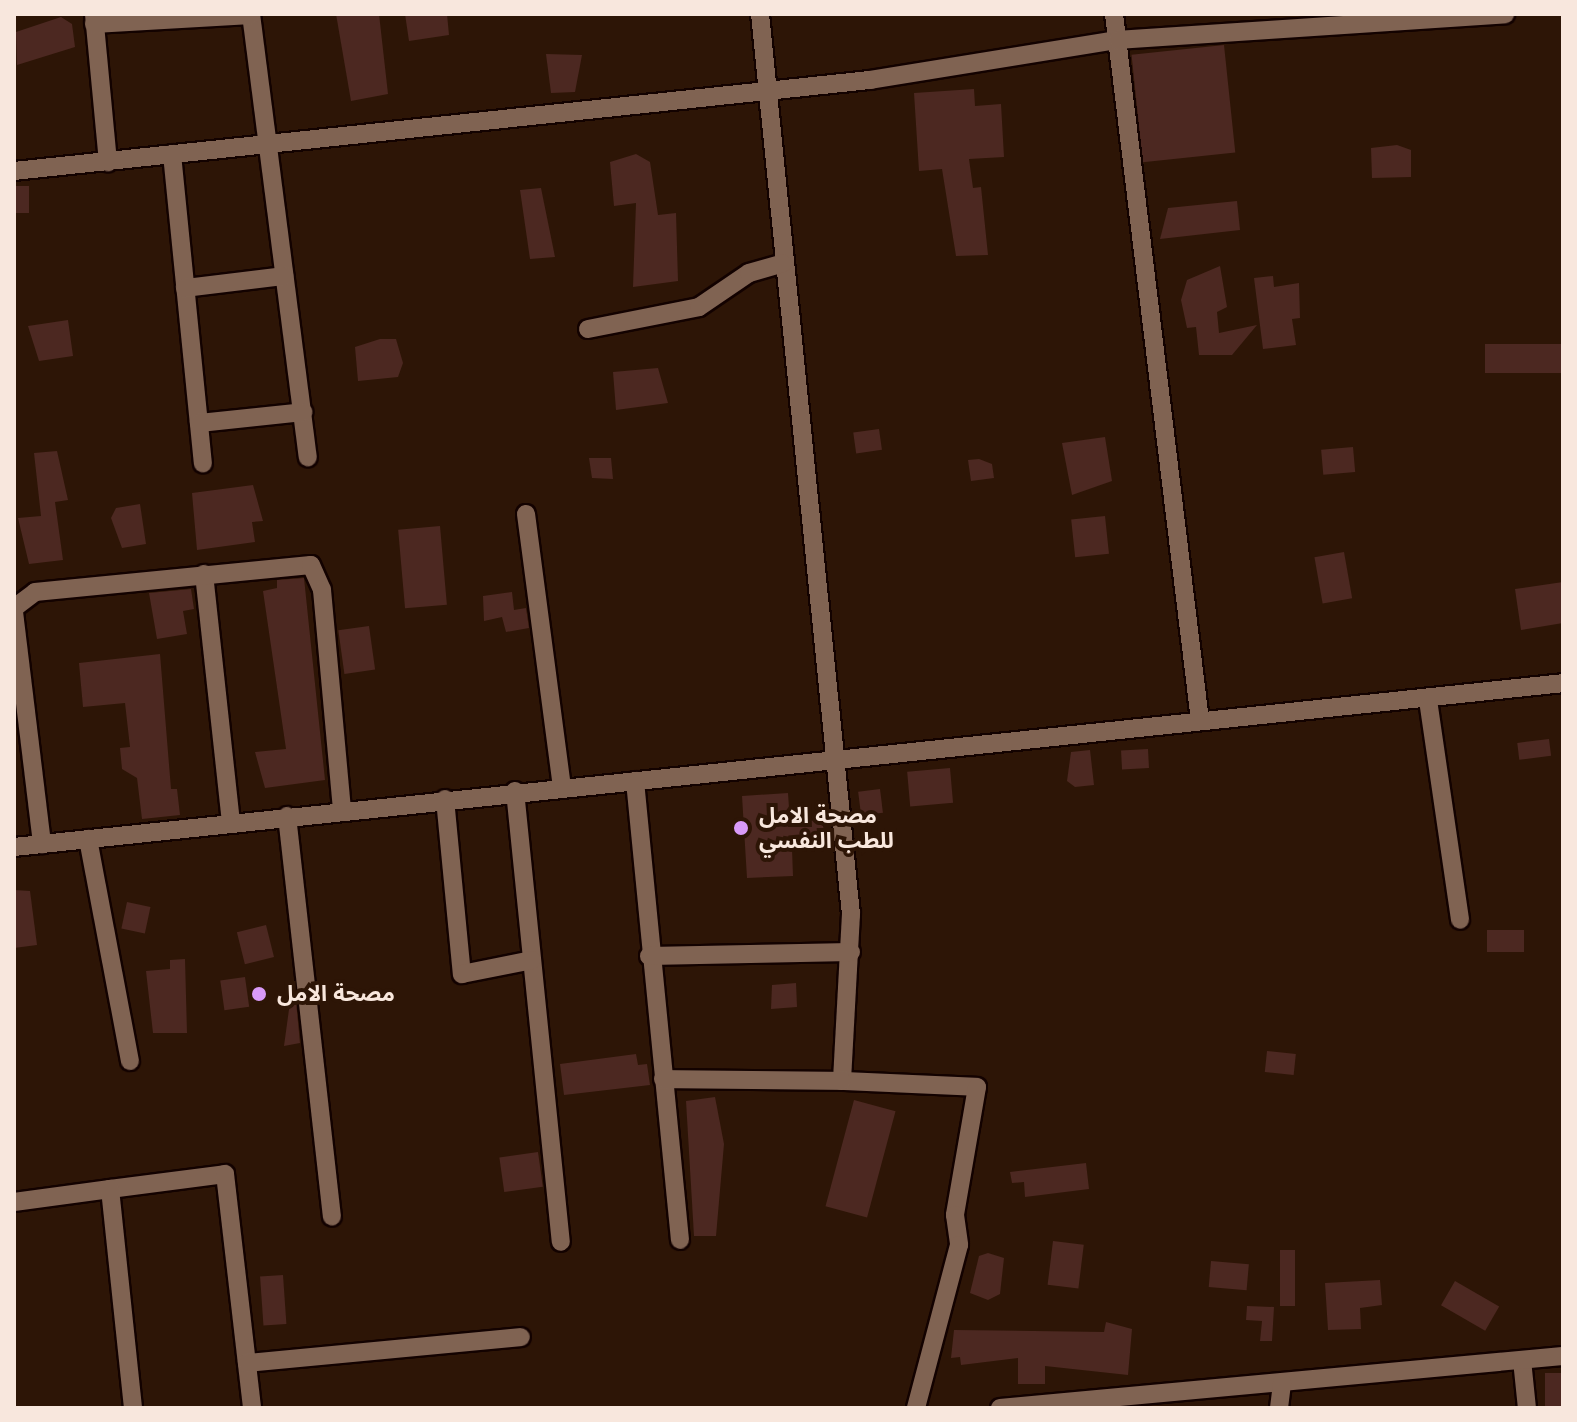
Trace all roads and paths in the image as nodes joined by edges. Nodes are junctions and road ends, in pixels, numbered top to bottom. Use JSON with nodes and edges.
{"nodes":[{"id":1,"x":251,"y":14,"type":"edge"},
{"id":2,"x":760,"y":14,"type":"edge"},
{"id":3,"x":1114,"y":14,"type":"edge"},
{"id":4,"x":1505,"y":14,"type":"edge"},
{"id":5,"x":94,"y":19,"type":"edge"},
{"id":6,"x":1392,"y":20,"type":"edge"},
{"id":7,"x":1118,"y":40,"type":"junction"},
{"id":8,"x":767,"y":88,"type":"junction"},
{"id":9,"x":267,"y":147,"type":"junction"},
{"id":10,"x":172,"y":154,"type":"junction"},
{"id":11,"x":108,"y":162,"type":"junction"},
{"id":12,"x":14,"y":171,"type":"edge"},
{"id":13,"x":783,"y":263,"type":"junction"},
{"id":14,"x":284,"y":276,"type":"junction"},
{"id":15,"x":185,"y":288,"type":"junction"},
{"id":16,"x":588,"y":329,"type":"dead end"},
{"id":17,"x":303,"y":412,"type":"junction"},
{"id":18,"x":199,"y":423,"type":"junction"},
{"id":19,"x":308,"y":457,"type":"dead end"},
{"id":20,"x":203,"y":463,"type":"dead end"},
{"id":21,"x":526,"y":514,"type":"dead end"},
{"id":22,"x":204,"y":574,"type":"junction"},
{"id":23,"x":14,"y":610,"type":"edge"},
{"id":24,"x":1563,"y":683,"type":"edge"},
{"id":25,"x":1428,"y":700,"type":"junction"},
{"id":26,"x":1200,"y":721,"type":"junction"},
{"id":27,"x":836,"y":763,"type":"junction"},
{"id":28,"x":635,"y":781,"type":"junction"},
{"id":29,"x":562,"y":787,"type":"junction"},
{"id":30,"x":515,"y":791,"type":"junction"},
{"id":31,"x":445,"y":799,"type":"junction"},
{"id":32,"x":342,"y":810,"type":"junction"},
{"id":33,"x":287,"y":816,"type":"junction"},
{"id":34,"x":231,"y":822,"type":"junction"},
{"id":35,"x":88,"y":839,"type":"junction"},
{"id":36,"x":42,"y":844,"type":"junction"},
{"id":37,"x":14,"y":847,"type":"edge"},
{"id":38,"x":1460,"y":920,"type":"dead end"},
{"id":39,"x":851,"y":952,"type":"junction"},
{"id":40,"x":649,"y":956,"type":"junction"},
{"id":41,"x":532,"y":960,"type":"junction"},
{"id":42,"x":130,"y":1061,"type":"dead end"},
{"id":43,"x":663,"y":1079,"type":"junction"},
{"id":44,"x":842,"y":1081,"type":"junction"},
{"id":45,"x":110,"y":1189,"type":"junction"},
{"id":46,"x":14,"y":1202,"type":"edge"},
{"id":47,"x":332,"y":1216,"type":"dead end"},
{"id":48,"x":680,"y":1240,"type":"dead end"},
{"id":49,"x":561,"y":1242,"type":"dead end"},
{"id":50,"x":521,"y":1337,"type":"dead end"},
{"id":51,"x":1563,"y":1356,"type":"edge"},
{"id":52,"x":1522,"y":1360,"type":"junction"},
{"id":53,"x":247,"y":1363,"type":"junction"},
{"id":54,"x":1282,"y":1382,"type":"junction"},
{"id":55,"x":1154,"y":1396,"type":"junction"},
{"id":56,"x":133,"y":1408,"type":"edge"},
{"id":57,"x":252,"y":1408,"type":"edge"},
{"id":58,"x":916,"y":1408,"type":"edge"},
{"id":59,"x":1000,"y":1408,"type":"edge"},
{"id":60,"x":1138,"y":1408,"type":"edge"},
{"id":61,"x":1279,"y":1408,"type":"edge"},
{"id":62,"x":1527,"y":1408,"type":"edge"}],
"edges":[{"from":1,"to":5,"type":"street"},
{"from":1,"to":9,"type":"street"},
{"from":2,"to":8,"type":"street"},
{"from":3,"to":7,"type":"street"},
{"from":4,"to":6,"type":"street"},
{"from":5,"to":11,"type":"street"},
{"from":6,"to":7,"type":"street"},
{"from":7,"to":8,"type":"street"},
{"from":7,"to":26,"type":"street"},
{"from":8,"to":9,"type":"street"},
{"from":8,"to":13,"type":"street"},
{"from":9,"to":10,"type":"street"},
{"from":9,"to":14,"type":"street"},
{"from":10,"to":11,"type":"street"},
{"from":10,"to":15,"type":"street"},
{"from":11,"to":12,"type":"street"},
{"from":13,"to":16,"type":"street"},
{"from":13,"to":27,"type":"street"},
{"from":14,"to":15,"type":"street"},
{"from":14,"to":17,"type":"street"},
{"from":15,"to":18,"type":"street"},
{"from":17,"to":18,"type":"street"},
{"from":17,"to":19,"type":"street"},
{"from":18,"to":20,"type":"street"},
{"from":21,"to":29,"type":"street"},
{"from":22,"to":23,"type":"street"},
{"from":22,"to":32,"type":"street"},
{"from":22,"to":34,"type":"street"},
{"from":23,"to":36,"type":"street"},
{"from":24,"to":25,"type":"street"},
{"from":25,"to":26,"type":"street"},
{"from":25,"to":38,"type":"street"},
{"from":26,"to":27,"type":"street"},
{"from":27,"to":28,"type":"street"},
{"from":27,"to":39,"type":"street"},
{"from":28,"to":29,"type":"street"},
{"from":28,"to":40,"type":"street"},
{"from":29,"to":30,"type":"street"},
{"from":30,"to":31,"type":"street"},
{"from":30,"to":41,"type":"street"},
{"from":31,"to":32,"type":"street"},
{"from":31,"to":41,"type":"street"},
{"from":32,"to":33,"type":"street"},
{"from":33,"to":34,"type":"street"},
{"from":33,"to":47,"type":"street"},
{"from":34,"to":35,"type":"street"},
{"from":35,"to":36,"type":"street"},
{"from":35,"to":42,"type":"street"},
{"from":36,"to":37,"type":"street"},
{"from":39,"to":40,"type":"street"},
{"from":39,"to":44,"type":"street"},
{"from":40,"to":43,"type":"street"},
{"from":41,"to":49,"type":"street"},
{"from":43,"to":44,"type":"street"},
{"from":43,"to":48,"type":"street"},
{"from":44,"to":58,"type":"street"},
{"from":45,"to":46,"type":"street"},
{"from":45,"to":53,"type":"street"},
{"from":45,"to":56,"type":"street"},
{"from":50,"to":53,"type":"street"},
{"from":51,"to":52,"type":"street"},
{"from":52,"to":54,"type":"street"},
{"from":52,"to":62,"type":"street"},
{"from":53,"to":57,"type":"street"},
{"from":54,"to":55,"type":"street"},
{"from":54,"to":61,"type":"street"},
{"from":55,"to":59,"type":"street"},
{"from":55,"to":60,"type":"street"}]}
